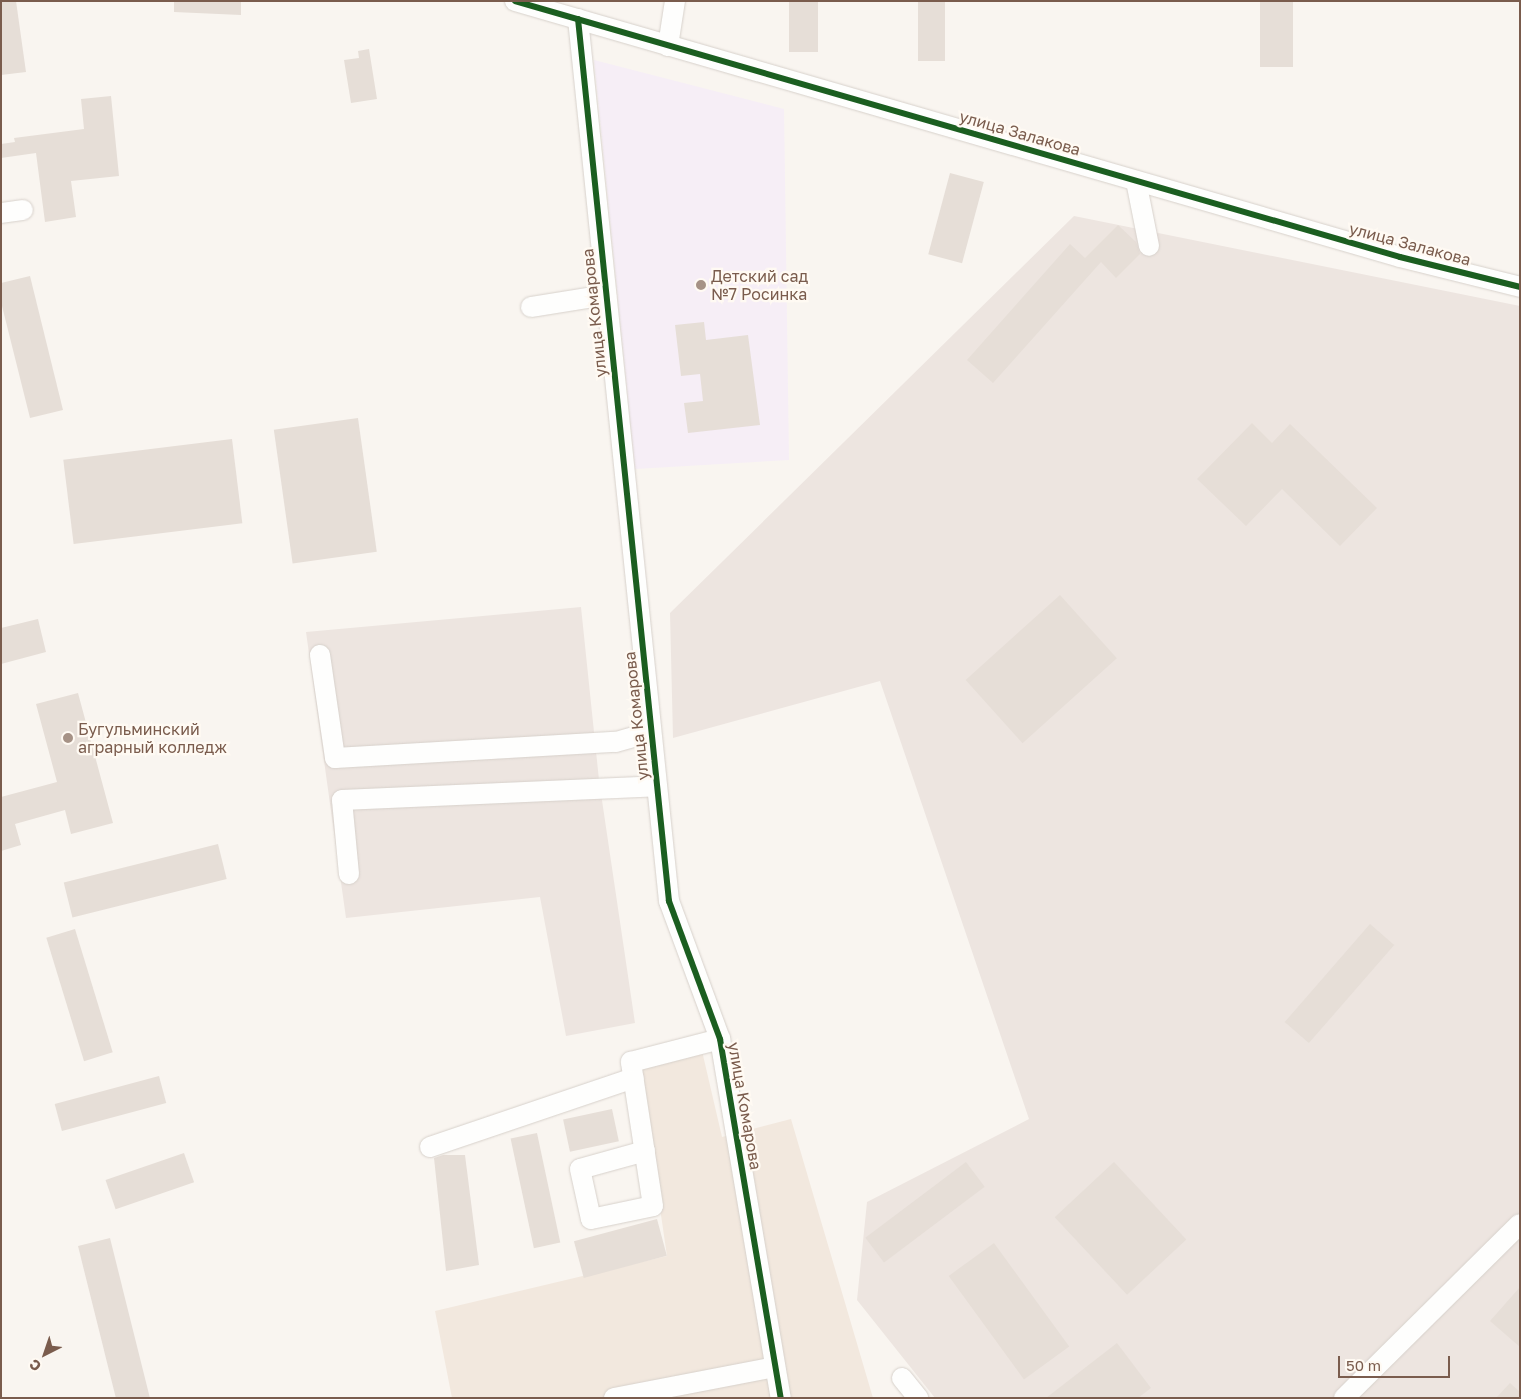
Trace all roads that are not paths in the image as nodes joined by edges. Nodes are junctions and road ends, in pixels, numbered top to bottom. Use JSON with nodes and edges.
{"nodes":[{"id":1,"x":515,"y":1,"type":"edge"},
{"id":2,"x":675,"y":1,"type":"edge"},
{"id":3,"x":578,"y":19,"type":"junction"},
{"id":4,"x":668,"y":46,"type":"junction"},
{"id":5,"x":1136,"y":181,"type":"junction"},
{"id":6,"x":23,"y":210,"type":"dead end"},
{"id":7,"x":1,"y":213,"type":"edge"},
{"id":8,"x":1149,"y":246,"type":"dead end"},
{"id":9,"x":1520,"y":287,"type":"edge"},
{"id":10,"x":606,"y":295,"type":"junction"},
{"id":11,"x":531,"y":307,"type":"dead end"},
{"id":12,"x":320,"y":655,"type":"dead end"},
{"id":13,"x":651,"y":732,"type":"junction"},
{"id":14,"x":657,"y":786,"type":"junction"},
{"id":15,"x":349,"y":874,"type":"dead end"},
{"id":16,"x":720,"y":1039,"type":"junction"},
{"id":17,"x":634,"y":1078,"type":"junction"},
{"id":18,"x":430,"y":1147,"type":"dead end"},
{"id":19,"x":645,"y":1151,"type":"dead end"},
{"id":20,"x":1520,"y":1224,"type":"edge"},
{"id":21,"x":775,"y":1367,"type":"junction"},
{"id":22,"x":902,"y":1378,"type":"dead end"},
{"id":23,"x":614,"y":1398,"type":"edge"},
{"id":24,"x":781,"y":1398,"type":"edge"},
{"id":25,"x":918,"y":1398,"type":"edge"},
{"id":26,"x":1344,"y":1398,"type":"edge"}],
"edges":[{"from":1,"to":3,"type":"street","name":"улица Залакова"},
{"from":2,"to":4,"type":"street"},
{"from":3,"to":4,"type":"street","name":"улица Залакова"},
{"from":3,"to":10,"type":"street","name":"улица Комарова"},
{"from":4,"to":5,"type":"street","name":"улица Залакова"},
{"from":5,"to":8,"type":"street"},
{"from":5,"to":9,"type":"street","name":"улица Залакова"},
{"from":6,"to":7,"type":"street"},
{"from":10,"to":11,"type":"street"},
{"from":10,"to":13,"type":"street","name":"улица Комарова"},
{"from":12,"to":13,"type":"street"},
{"from":13,"to":14,"type":"street","name":"улица Комарова"},
{"from":14,"to":15,"type":"street"},
{"from":14,"to":16,"type":"street","name":"улица Комарова"},
{"from":16,"to":17,"type":"street"},
{"from":16,"to":21,"type":"street","name":"улица Комарова"},
{"from":17,"to":18,"type":"street"},
{"from":17,"to":19,"type":"street"},
{"from":20,"to":26,"type":"street"},
{"from":21,"to":23,"type":"street"},
{"from":21,"to":24,"type":"street","name":"улица Комарова"},
{"from":22,"to":25,"type":"street"}]}
